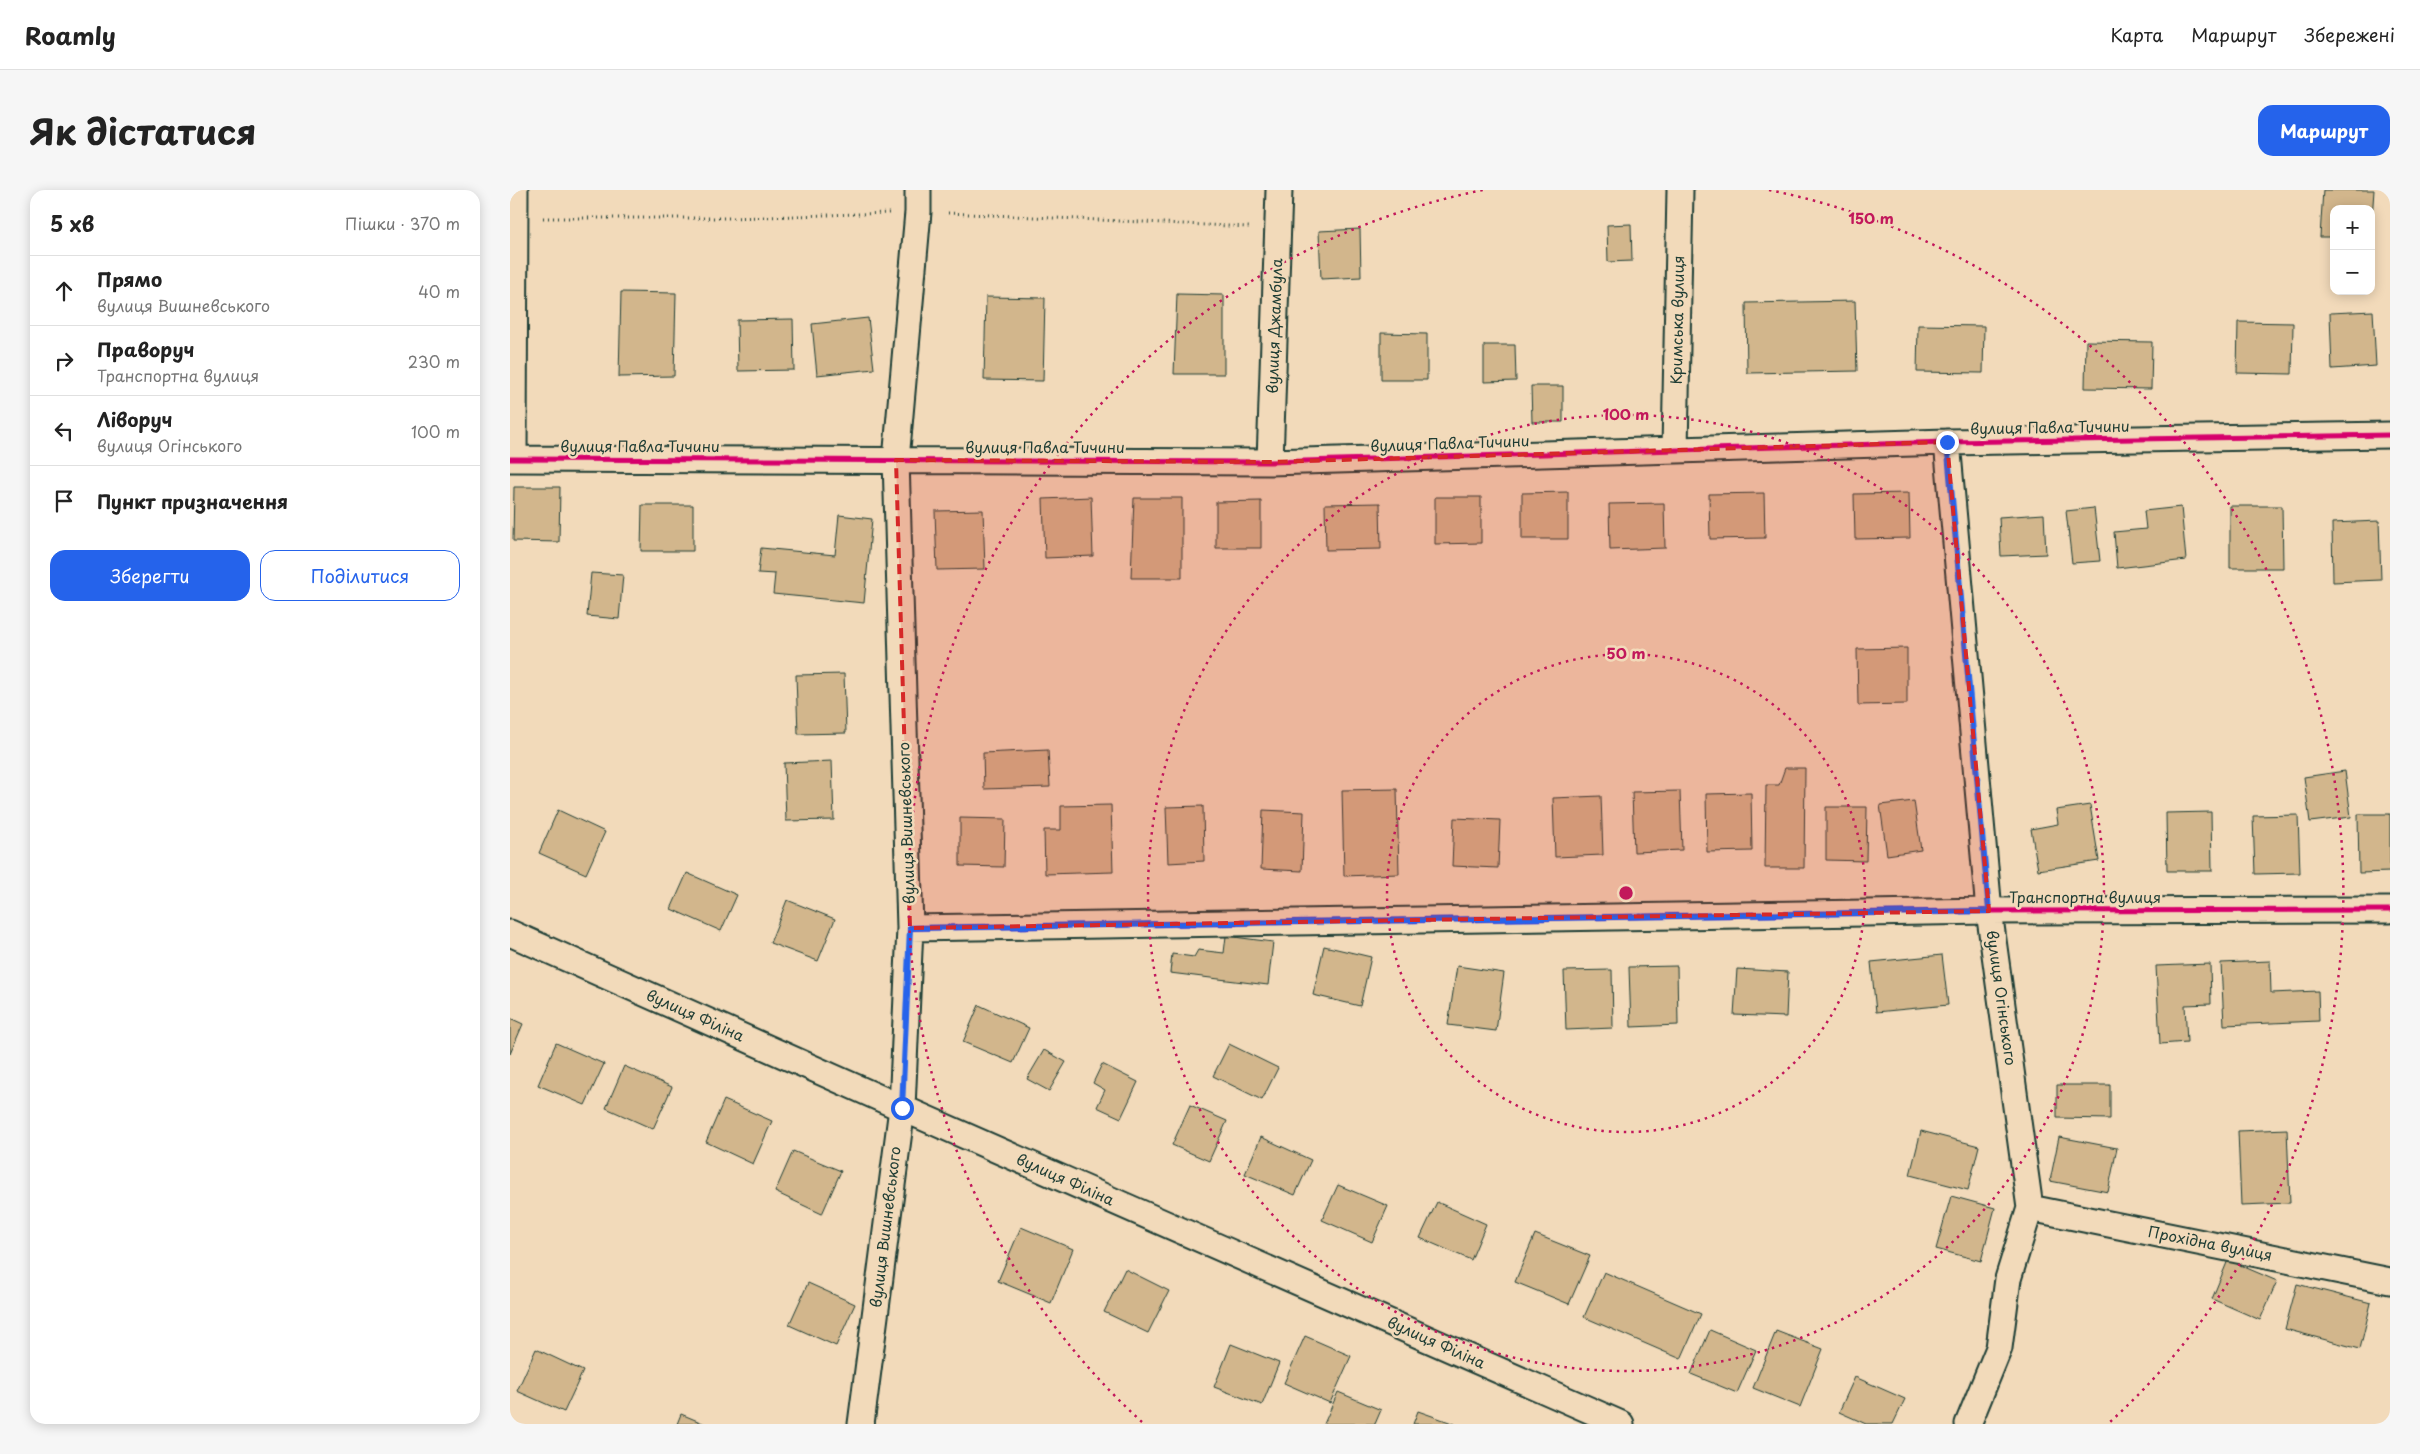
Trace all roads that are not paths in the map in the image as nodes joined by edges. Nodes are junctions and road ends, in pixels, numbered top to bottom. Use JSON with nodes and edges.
{"nodes":[{"id":1,"x":515,"y":190,"type":"edge"},
{"id":2,"x":918,"y":190,"type":"edge"},
{"id":3,"x":1279,"y":190,"type":"edge"},
{"id":4,"x":1680,"y":190,"type":"edge"},
{"id":5,"x":2390,"y":435,"type":"edge"},
{"id":6,"x":1947,"y":442,"type":"junction"},
{"id":7,"x":1675,"y":450,"type":"junction"},
{"id":8,"x":512,"y":459,"type":"edge"},
{"id":9,"x":896,"y":460,"type":"junction"},
{"id":10,"x":1270,"y":462,"type":"junction"},
{"id":11,"x":2390,"y":910,"type":"edge"},
{"id":12,"x":1989,"y":911,"type":"junction"},
{"id":13,"x":910,"y":928,"type":"junction"},
{"id":14,"x":510,"y":933,"type":"edge"},
{"id":15,"x":902,"y":1108,"type":"junction"},
{"id":16,"x":2030,"y":1208,"type":"junction"},
{"id":17,"x":2390,"y":1281,"type":"edge"},
{"id":18,"x":861,"y":1424,"type":"edge"},
{"id":19,"x":1621,"y":1424,"type":"edge"},
{"id":20,"x":1968,"y":1424,"type":"edge"}],
"edges":[{"from":1,"to":8,"type":"street"},
{"from":2,"to":9,"type":"street","name":"вулиця Вишневського"},
{"from":3,"to":10,"type":"street","name":"вулиця Джамбула"},
{"from":4,"to":7,"type":"street","name":"Кримська вулиця"},
{"from":5,"to":6,"type":"street","name":"вулиця Павла Тичини"},
{"from":6,"to":7,"type":"street","name":"вулиця Павла Тичини"},
{"from":6,"to":12,"type":"street","name":"вулиця Огінського"},
{"from":7,"to":10,"type":"street","name":"вулиця Павла Тичини"},
{"from":8,"to":9,"type":"street","name":"вулиця Павла Тичини"},
{"from":9,"to":10,"type":"street","name":"вулиця Павла Тичини"},
{"from":9,"to":13,"type":"street","name":"вулиця Вишневського"},
{"from":11,"to":12,"type":"street","name":"Транспортна вулиця"},
{"from":12,"to":13,"type":"street","name":"Транспортна вулиця"},
{"from":12,"to":16,"type":"street","name":"вулиця Огінського"},
{"from":13,"to":15,"type":"street","name":"вулиця Вишневського"},
{"from":14,"to":15,"type":"street","name":"вулиця Філіна"},
{"from":15,"to":18,"type":"street","name":"вулиця Вишневського"},
{"from":15,"to":19,"type":"street","name":"вулиця Філіна"},
{"from":16,"to":17,"type":"street","name":"Прохідна вулиця"},
{"from":16,"to":20,"type":"street","name":"вулиця Огінського"}]}
